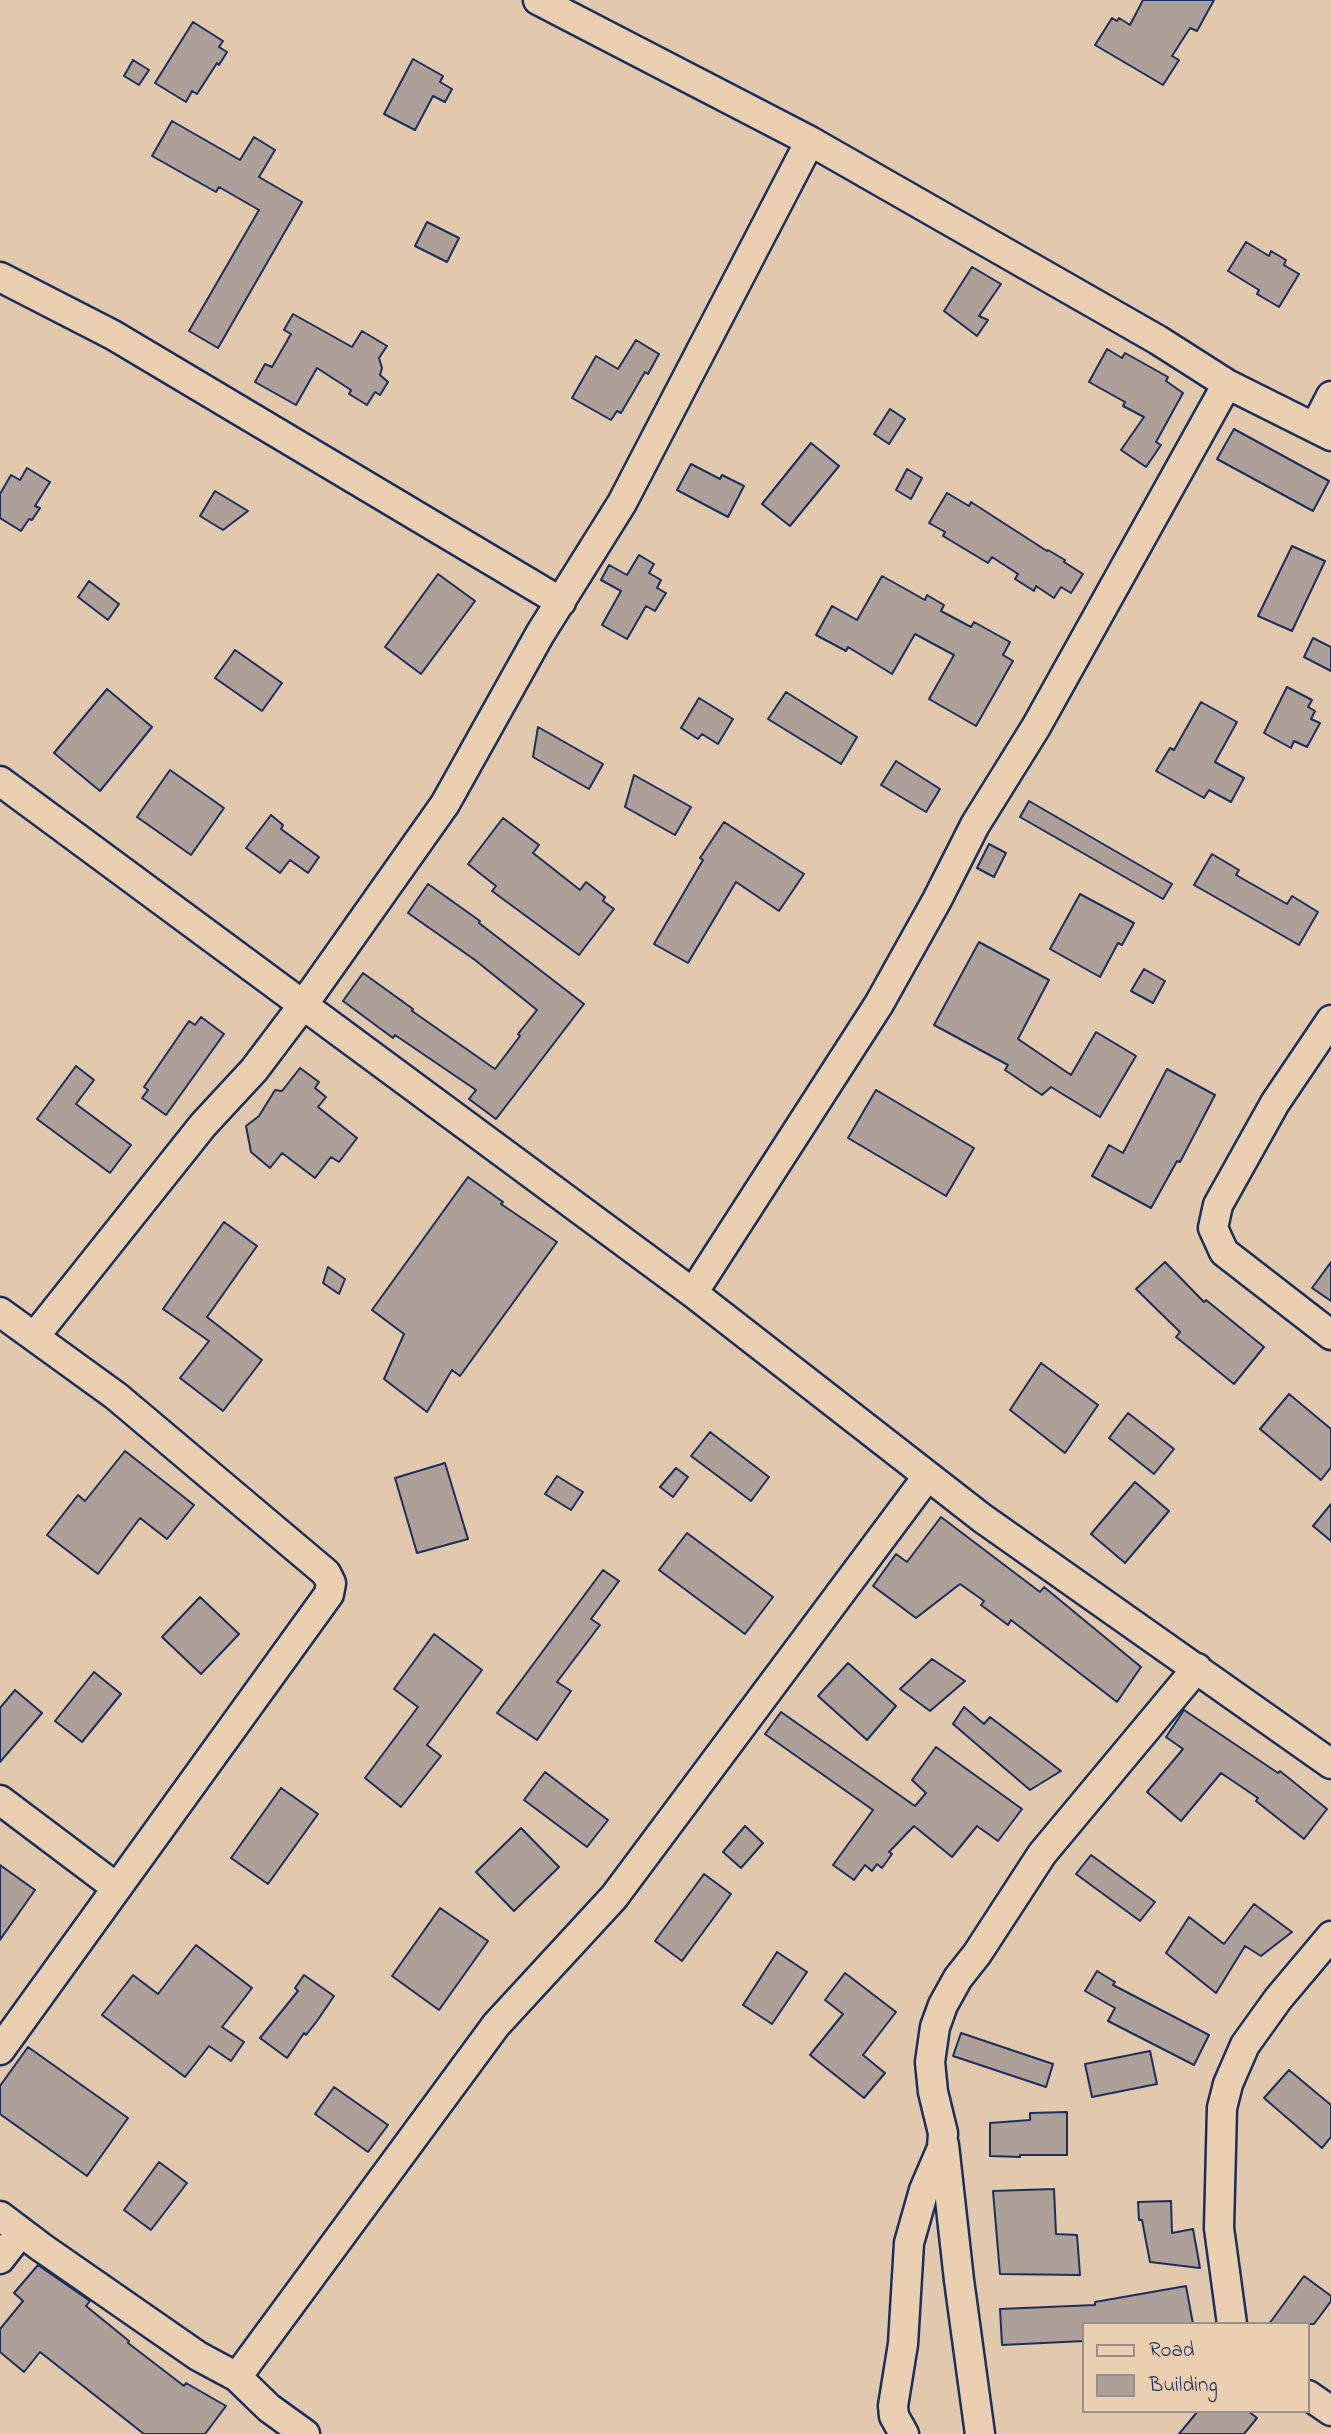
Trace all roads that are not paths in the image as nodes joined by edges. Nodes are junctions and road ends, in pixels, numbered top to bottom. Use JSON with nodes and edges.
{"nodes":[{"id":1,"x":538,"y":0,"type":"edge"},
{"id":2,"x":810,"y":142,"type":"junction"},
{"id":3,"x":0,"y":277,"type":"edge"},
{"id":4,"x":1227,"y":384,"type":"junction"},
{"id":5,"x":1331,"y":396,"type":"edge"},
{"id":6,"x":1323,"y":432,"type":"edge"},
{"id":7,"x":561,"y":602,"type":"junction"},
{"id":8,"x":0,"y":781,"type":"edge"},
{"id":9,"x":303,"y":1005,"type":"junction"},
{"id":10,"x":1331,"y":1020,"type":"edge"},
{"id":11,"x":693,"y":1293,"type":"junction"},
{"id":12,"x":0,"y":1312,"type":"edge"},
{"id":13,"x":35,"y":1335,"type":"junction"},
{"id":14,"x":1331,"y":1335,"type":"edge"},
{"id":15,"x":927,"y":1477,"type":"junction"},
{"id":16,"x":1197,"y":1668,"type":"junction"},
{"id":17,"x":1331,"y":1764,"type":"edge"},
{"id":18,"x":0,"y":1800,"type":"edge"},
{"id":19,"x":117,"y":1888,"type":"junction"},
{"id":20,"x":1331,"y":1936,"type":"edge"},
{"id":21,"x":0,"y":2050,"type":"edge"},
{"id":22,"x":943,"y":2133,"type":"junction"},
{"id":23,"x":10,"y":2224,"type":"edge"},
{"id":24,"x":0,"y":2259,"type":"edge"},
{"id":25,"x":1231,"y":2322,"type":"edge"},
{"id":26,"x":237,"y":2377,"type":"junction"},
{"id":27,"x":1310,"y":2396,"type":"edge"},
{"id":28,"x":1331,"y":2411,"type":"edge"},
{"id":29,"x":305,"y":2434,"type":"edge"},
{"id":30,"x":904,"y":2434,"type":"edge"},
{"id":31,"x":980,"y":2434,"type":"edge"}],
"edges":[{"from":1,"to":2,"type":"street"},
{"from":2,"to":4,"type":"street"},
{"from":2,"to":7,"type":"street"},
{"from":3,"to":7,"type":"street"},
{"from":4,"to":6,"type":"street"},
{"from":4,"to":11,"type":"street"},
{"from":5,"to":6,"type":"street"},
{"from":7,"to":9,"type":"street"},
{"from":8,"to":9,"type":"street"},
{"from":9,"to":11,"type":"street"},
{"from":9,"to":13,"type":"street"},
{"from":10,"to":14,"type":"street"},
{"from":11,"to":15,"type":"street"},
{"from":12,"to":13,"type":"street"},
{"from":13,"to":19,"type":"street"},
{"from":15,"to":16,"type":"street"},
{"from":15,"to":26,"type":"street"},
{"from":16,"to":17,"type":"street"},
{"from":16,"to":22,"type":"street"},
{"from":18,"to":19,"type":"street"},
{"from":19,"to":21,"type":"street"},
{"from":20,"to":25,"type":"street"},
{"from":22,"to":30,"type":"street"},
{"from":22,"to":31,"type":"street"},
{"from":23,"to":24,"type":"street"},
{"from":23,"to":26,"type":"street"},
{"from":26,"to":29,"type":"street"},
{"from":27,"to":28,"type":"street"}]}
